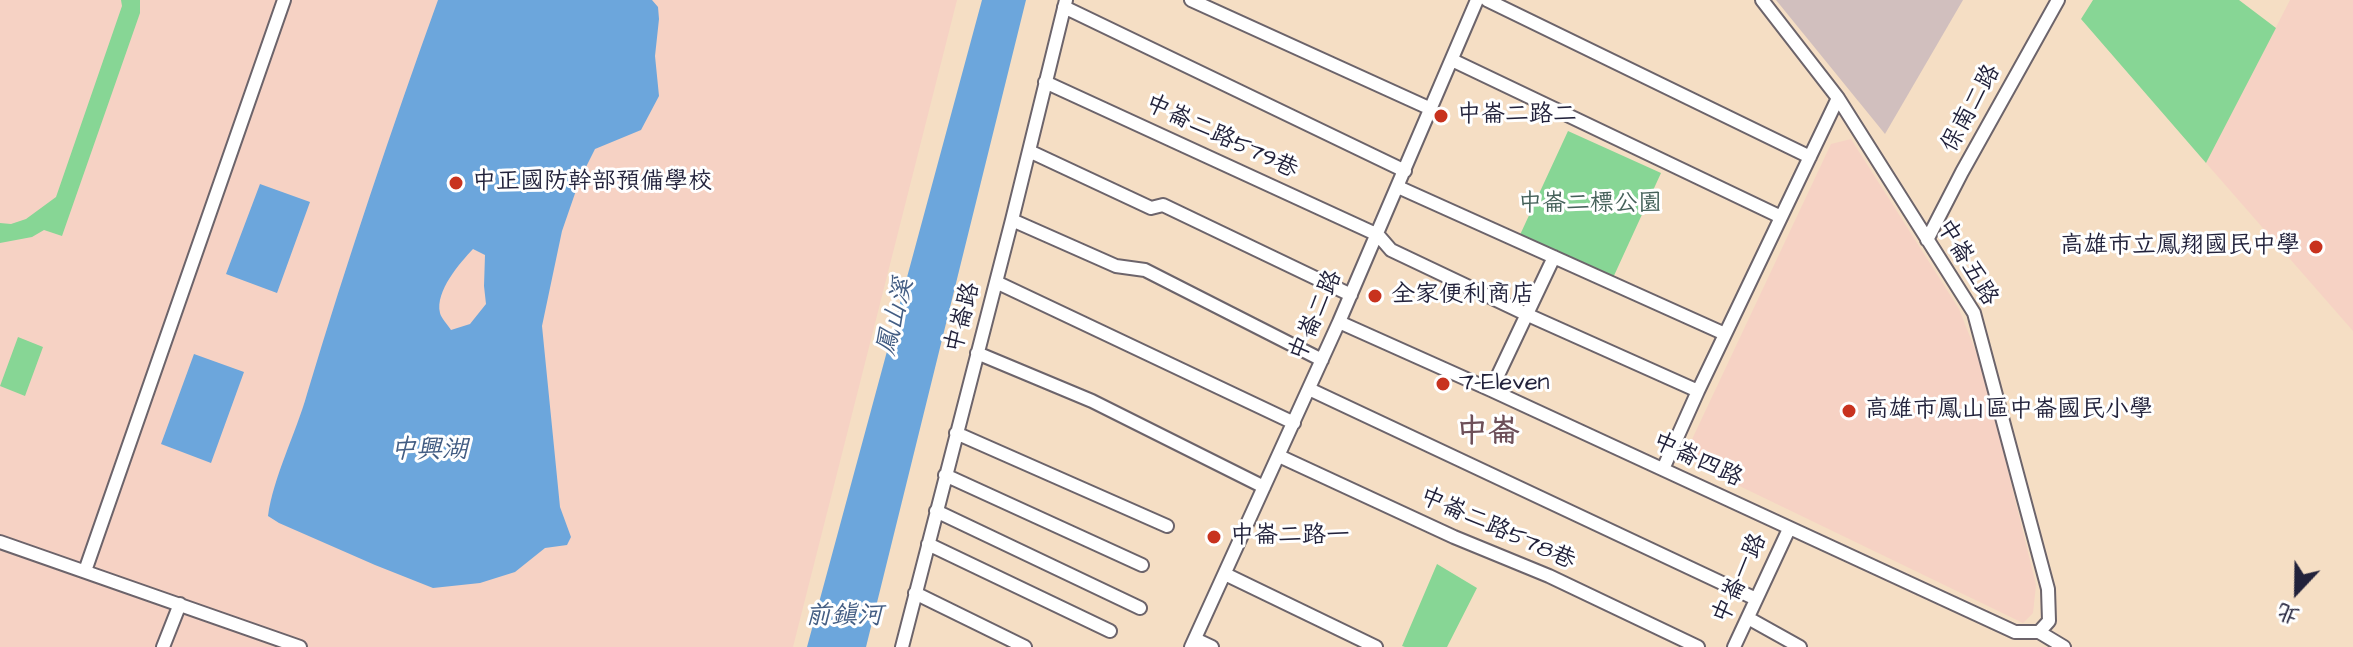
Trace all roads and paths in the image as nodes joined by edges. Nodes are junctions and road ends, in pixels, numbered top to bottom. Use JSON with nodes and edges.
{"nodes":[{"id":1,"x":284,"y":0,"type":"edge"},
{"id":2,"x":1191,"y":0,"type":"edge"},
{"id":3,"x":1477,"y":0,"type":"edge"},
{"id":4,"x":1487,"y":0,"type":"edge"},
{"id":5,"x":1762,"y":0,"type":"edge"},
{"id":6,"x":2058,"y":0,"type":"edge"},
{"id":7,"x":1065,"y":4,"type":"edge"},
{"id":8,"x":1452,"y":60,"type":"junction"},
{"id":9,"x":1045,"y":82,"type":"junction"},
{"id":10,"x":1838,"y":98,"type":"junction"},
{"id":11,"x":1431,"y":109,"type":"junction"},
{"id":12,"x":1029,"y":151,"type":"junction"},
{"id":13,"x":1810,"y":157,"type":"junction"},
{"id":14,"x":1405,"y":171,"type":"junction"},
{"id":15,"x":1398,"y":187,"type":"junction"},
{"id":16,"x":1781,"y":217,"type":"junction"},
{"id":17,"x":1012,"y":220,"type":"junction"},
{"id":18,"x":1378,"y":235,"type":"junction"},
{"id":19,"x":1927,"y":240,"type":"junction"},
{"id":20,"x":1554,"y":257,"type":"junction"},
{"id":21,"x":996,"y":282,"type":"junction"},
{"id":22,"x":1351,"y":295,"type":"junction"},
{"id":23,"x":1528,"y":315,"type":"junction"},
{"id":24,"x":1339,"y":322,"type":"junction"},
{"id":25,"x":1725,"y":334,"type":"junction"},
{"id":26,"x":977,"y":353,"type":"junction"},
{"id":27,"x":1322,"y":360,"type":"junction"},
{"id":28,"x":1309,"y":389,"type":"junction"},
{"id":29,"x":1491,"y":390,"type":"junction"},
{"id":30,"x":1698,"y":391,"type":"junction"},
{"id":31,"x":1294,"y":423,"type":"junction"},
{"id":32,"x":956,"y":433,"type":"junction"},
{"id":33,"x":1279,"y":456,"type":"junction"},
{"id":34,"x":1663,"y":469,"type":"junction"},
{"id":35,"x":945,"y":475,"type":"junction"},
{"id":36,"x":1264,"y":487,"type":"junction"},
{"id":37,"x":936,"y":511,"type":"junction"},
{"id":38,"x":1167,"y":526,"type":"dead end"},
{"id":39,"x":1789,"y":529,"type":"junction"},
{"id":40,"x":0,"y":542,"type":"edge"},
{"id":41,"x":928,"y":544,"type":"junction"},
{"id":42,"x":1142,"y":565,"type":"dead end"},
{"id":43,"x":85,"y":571,"type":"junction"},
{"id":44,"x":1225,"y":574,"type":"junction"},
{"id":45,"x":915,"y":593,"type":"junction"},
{"id":46,"x":1756,"y":599,"type":"junction"},
{"id":47,"x":180,"y":604,"type":"junction"},
{"id":48,"x":1140,"y":608,"type":"dead end"},
{"id":49,"x":1748,"y":618,"type":"junction"},
{"id":50,"x":1110,"y":631,"type":"dead end"},
{"id":51,"x":2039,"y":632,"type":"junction"},
{"id":52,"x":1193,"y":643,"type":"edge"},
{"id":53,"x":904,"y":646,"type":"edge"},
{"id":54,"x":163,"y":647,"type":"edge"},
{"id":55,"x":300,"y":647,"type":"edge"},
{"id":56,"x":1025,"y":647,"type":"edge"},
{"id":57,"x":1212,"y":647,"type":"edge"},
{"id":58,"x":1376,"y":647,"type":"edge"},
{"id":59,"x":1698,"y":647,"type":"edge"},
{"id":60,"x":1734,"y":647,"type":"edge"},
{"id":61,"x":1800,"y":647,"type":"edge"},
{"id":62,"x":2064,"y":647,"type":"edge"}],
"edges":[{"from":1,"to":43,"type":"street"},
{"from":2,"to":11,"type":"street"},
{"from":3,"to":8,"type":"street","name":"中崙二路"},
{"from":4,"to":13,"type":"street"},
{"from":5,"to":10,"type":"street","name":"中崙五路"},
{"from":6,"to":19,"type":"street","name":"保南二路"},
{"from":7,"to":9,"type":"street","name":"中崙路"},
{"from":7,"to":14,"type":"street"},
{"from":8,"to":11,"type":"street","name":"中崙二路"},
{"from":8,"to":16,"type":"street"},
{"from":9,"to":12,"type":"street","name":"中崙路"},
{"from":9,"to":18,"type":"street","name":"中崙二路579巷"},
{"from":10,"to":13,"type":"street"},
{"from":10,"to":19,"type":"street","name":"中崙五路"},
{"from":11,"to":14,"type":"street","name":"中崙二路"},
{"from":12,"to":17,"type":"street","name":"中崙路"},
{"from":12,"to":22,"type":"street"},
{"from":13,"to":16,"type":"street"},
{"from":14,"to":15,"type":"street","name":"中崙二路"},
{"from":15,"to":18,"type":"street","name":"中崙二路"},
{"from":15,"to":20,"type":"street"},
{"from":16,"to":25,"type":"street"},
{"from":17,"to":21,"type":"street","name":"中崙路"},
{"from":17,"to":27,"type":"street"},
{"from":18,"to":22,"type":"street","name":"中崙二路"},
{"from":18,"to":23,"type":"street","name":"中崙二路579巷"},
{"from":19,"to":51,"type":"street","name":"中崙五路"},
{"from":20,"to":23,"type":"street"},
{"from":20,"to":25,"type":"street"},
{"from":21,"to":26,"type":"street","name":"中崙路"},
{"from":21,"to":31,"type":"street"},
{"from":22,"to":24,"type":"street","name":"中崙二路"},
{"from":23,"to":29,"type":"street"},
{"from":23,"to":30,"type":"street","name":"中崙二路579巷"},
{"from":24,"to":27,"type":"street","name":"中崙二路"},
{"from":24,"to":29,"type":"street","name":"中崙四路"},
{"from":25,"to":30,"type":"street"},
{"from":26,"to":32,"type":"street","name":"中崙路"},
{"from":26,"to":36,"type":"street"},
{"from":27,"to":28,"type":"street","name":"中崙二路"},
{"from":28,"to":31,"type":"street","name":"中崙二路"},
{"from":28,"to":46,"type":"street"},
{"from":29,"to":34,"type":"street","name":"中崙四路"},
{"from":30,"to":34,"type":"street"},
{"from":31,"to":33,"type":"street","name":"中崙二路"},
{"from":32,"to":35,"type":"street","name":"中崙路"},
{"from":32,"to":38,"type":"street"},
{"from":33,"to":36,"type":"street","name":"中崙二路"},
{"from":33,"to":59,"type":"street","name":"中崙二路578巷"},
{"from":34,"to":39,"type":"street","name":"中崙四路"},
{"from":35,"to":37,"type":"street","name":"中崙路"},
{"from":35,"to":42,"type":"street"},
{"from":36,"to":44,"type":"street","name":"中崙二路"},
{"from":37,"to":41,"type":"street","name":"中崙路"},
{"from":37,"to":48,"type":"street"},
{"from":39,"to":46,"type":"street","name":"中崙一路"},
{"from":39,"to":51,"type":"street","name":"中崙四路"},
{"from":40,"to":43,"type":"street"},
{"from":41,"to":45,"type":"street","name":"中崙路"},
{"from":41,"to":50,"type":"street"},
{"from":43,"to":47,"type":"street"},
{"from":44,"to":52,"type":"street","name":"中崙二路"},
{"from":44,"to":58,"type":"street"},
{"from":45,"to":53,"type":"street","name":"中崙路"},
{"from":45,"to":56,"type":"street"},
{"from":46,"to":49,"type":"street","name":"中崙一路"},
{"from":47,"to":54,"type":"street"},
{"from":47,"to":55,"type":"street"},
{"from":49,"to":60,"type":"street","name":"中崙一路"},
{"from":49,"to":61,"type":"street"},
{"from":51,"to":62,"type":"street"},
{"from":52,"to":57,"type":"street"}]}
